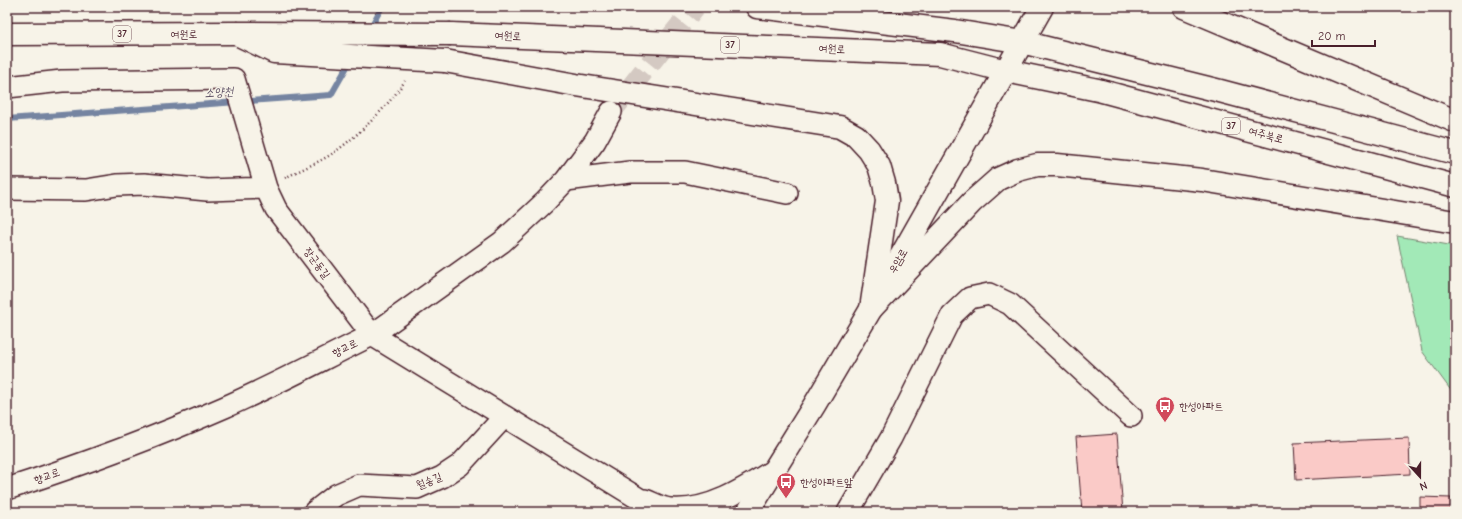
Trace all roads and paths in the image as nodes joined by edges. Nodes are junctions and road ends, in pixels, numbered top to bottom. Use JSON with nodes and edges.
{"nodes":[{"id":1,"x":454,"y":7,"type":"edge"},
{"id":2,"x":757,"y":7,"type":"edge"},
{"id":3,"x":1042,"y":7,"type":"edge"},
{"id":4,"x":1184,"y":7,"type":"edge"},
{"id":5,"x":451,"y":24,"type":"junction"},
{"id":6,"x":7,"y":34,"type":"edge"},
{"id":7,"x":236,"y":34,"type":"junction"},
{"id":8,"x":1022,"y":42,"type":"junction"},
{"id":9,"x":1006,"y":72,"type":"junction"},
{"id":10,"x":408,"y":77,"type":"dead end"},
{"id":11,"x":7,"y":87,"type":"edge"},
{"id":12,"x":611,"y":112,"type":"tunnel mouth"},
{"id":13,"x":1455,"y":121,"type":"edge"},
{"id":14,"x":1455,"y":153,"type":"edge"},
{"id":15,"x":566,"y":180,"type":"junction"},
{"id":16,"x":1455,"y":186,"type":"edge"},
{"id":17,"x":266,"y":188,"type":"junction"},
{"id":18,"x":7,"y":189,"type":"edge"},
{"id":19,"x":787,"y":193,"type":"dead end"},
{"id":20,"x":1455,"y":222,"type":"edge"},
{"id":21,"x":871,"y":309,"type":"junction"},
{"id":22,"x":372,"y":335,"type":"junction"},
{"id":23,"x":1131,"y":416,"type":"dead end"},
{"id":24,"x":504,"y":417,"type":"junction"},
{"id":25,"x":774,"y":470,"type":"junction"},
{"id":26,"x":7,"y":489,"type":"edge"},
{"id":27,"x":636,"y":497,"type":"junction"},
{"id":28,"x":314,"y":512,"type":"edge"},
{"id":29,"x":658,"y":512,"type":"edge"},
{"id":30,"x":748,"y":512,"type":"edge"},
{"id":31,"x":848,"y":512,"type":"edge"}],
"edges":[{"from":1,"to":5,"type":"path"},
{"from":2,"to":8,"type":"main road"},
{"from":3,"to":8,"type":"main road","name":"우암로"},
{"from":4,"to":13,"type":"main road"},
{"from":5,"to":7,"type":"main road","name":"여원로","number":"37","bridge":true},
{"from":5,"to":9,"type":"main road","name":"여원로","number":"37"},
{"from":6,"to":7,"type":"main road","name":"여원로","number":"37"},
{"from":7,"to":21,"type":"main road","bridge":true},
{"from":8,"to":9,"type":"main road","name":"우암로"},
{"from":8,"to":14,"type":"main road"},
{"from":9,"to":16,"type":"main road","name":"여주북로","number":"37"},
{"from":9,"to":21,"type":"main road","name":"우암로"},
{"from":10,"to":17,"type":"path"},
{"from":11,"to":17,"type":"street","name":"장군동길"},
{"from":12,"to":15,"type":"street"},
{"from":15,"to":19,"type":"street"},
{"from":15,"to":22,"type":"street"},
{"from":17,"to":18,"type":"street"},
{"from":17,"to":22,"type":"street","name":"장군동길"},
{"from":20,"to":21,"type":"main road"},
{"from":21,"to":25,"type":"main road","name":"우암로"},
{"from":22,"to":24,"type":"street","name":"향교로"},
{"from":22,"to":26,"type":"street","name":"향교로"},
{"from":23,"to":31,"type":"street"},
{"from":24,"to":27,"type":"street","name":"향교로"},
{"from":24,"to":28,"type":"street","name":"월송길"},
{"from":25,"to":27,"type":"street"},
{"from":25,"to":30,"type":"main road","name":"우암로"},
{"from":27,"to":29,"type":"street","name":"향교로"}]}
